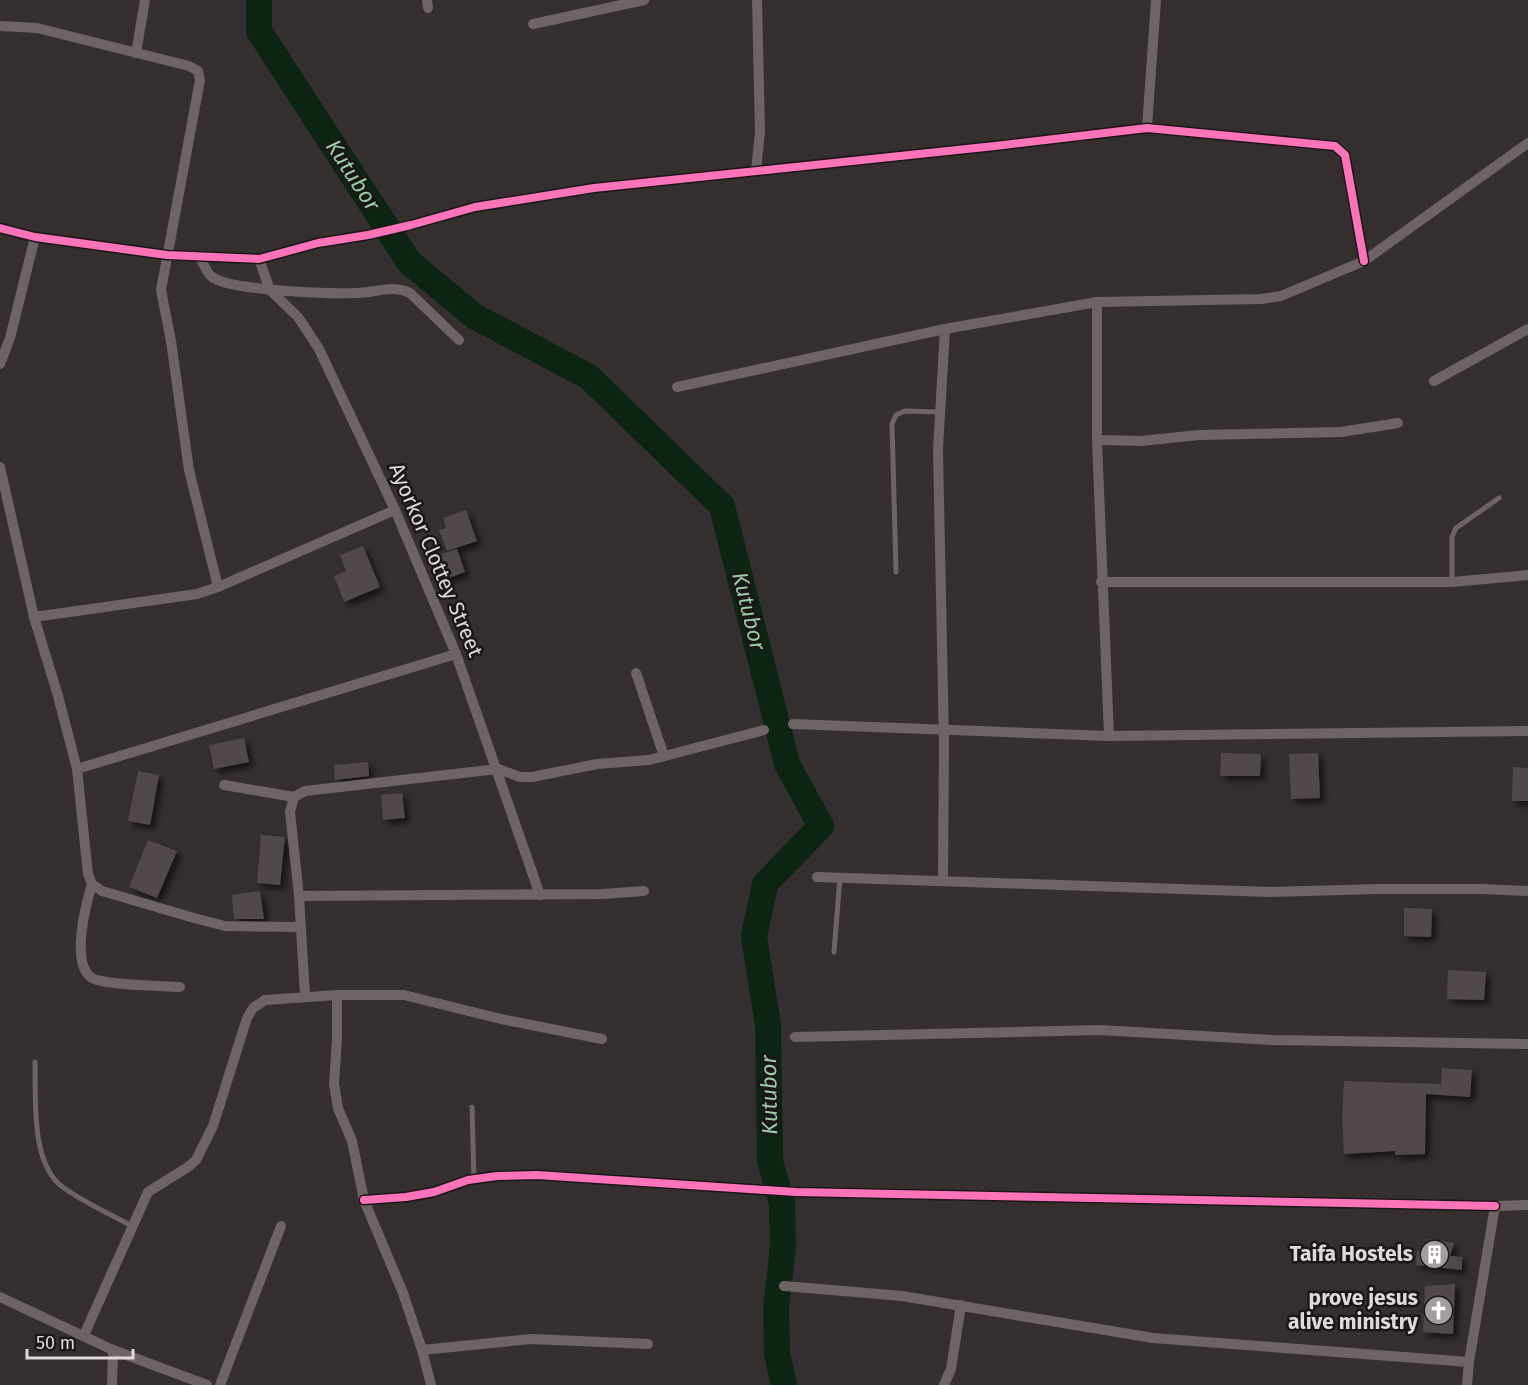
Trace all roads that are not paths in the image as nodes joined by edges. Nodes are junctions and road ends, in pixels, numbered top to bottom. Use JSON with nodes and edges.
{"nodes":[{"id":1,"x":145,"y":0,"type":"edge"},
{"id":2,"x":644,"y":0,"type":"edge"},
{"id":3,"x":758,"y":0,"type":"edge"},
{"id":4,"x":1156,"y":0,"type":"edge"},
{"id":5,"x":533,"y":24,"type":"dead end"},
{"id":6,"x":0,"y":26,"type":"edge"},
{"id":7,"x":136,"y":53,"type":"junction"},
{"id":8,"x":1147,"y":128,"type":"junction"},
{"id":9,"x":1528,"y":143,"type":"edge"},
{"id":10,"x":756,"y":170,"type":"junction"},
{"id":11,"x":0,"y":228,"type":"edge"},
{"id":12,"x":36,"y":237,"type":"junction"},
{"id":13,"x":166,"y":255,"type":"junction"},
{"id":14,"x":199,"y":256,"type":"junction"},
{"id":15,"x":259,"y":259,"type":"junction"},
{"id":16,"x":1364,"y":261,"type":"junction"},
{"id":17,"x":270,"y":290,"type":"junction"},
{"id":18,"x":1097,"y":302,"type":"junction"},
{"id":19,"x":945,"y":329,"type":"junction"},
{"id":20,"x":1528,"y":329,"type":"edge"},
{"id":21,"x":459,"y":340,"type":"dead end"},
{"id":22,"x":0,"y":364,"type":"edge"},
{"id":23,"x":1434,"y":381,"type":"dead end"},
{"id":24,"x":677,"y":387,"type":"dead end"},
{"id":25,"x":940,"y":412,"type":"junction"},
{"id":26,"x":1398,"y":423,"type":"dead end"},
{"id":27,"x":1097,"y":440,"type":"junction"},
{"id":28,"x":0,"y":467,"type":"edge"},
{"id":29,"x":1499,"y":498,"type":"dead end"},
{"id":30,"x":395,"y":510,"type":"junction"},
{"id":31,"x":896,"y":572,"type":"dead end"},
{"id":32,"x":1528,"y":575,"type":"edge"},
{"id":33,"x":1101,"y":582,"type":"junction"},
{"id":34,"x":1452,"y":582,"type":"junction"},
{"id":35,"x":218,"y":587,"type":"junction"},
{"id":36,"x":34,"y":617,"type":"junction"},
{"id":37,"x":456,"y":654,"type":"junction"},
{"id":38,"x":636,"y":673,"type":"dead end"},
{"id":39,"x":793,"y":724,"type":"dead end"},
{"id":40,"x":764,"y":730,"type":"dead end"},
{"id":41,"x":943,"y":730,"type":"junction"},
{"id":42,"x":1528,"y":731,"type":"edge"},
{"id":43,"x":1109,"y":736,"type":"junction"},
{"id":44,"x":664,"y":756,"type":"junction"},
{"id":45,"x":77,"y":769,"type":"junction"},
{"id":46,"x":498,"y":769,"type":"junction"},
{"id":47,"x":224,"y":785,"type":"dead end"},
{"id":48,"x":294,"y":797,"type":"junction"},
{"id":49,"x":817,"y":877,"type":"dead end"},
{"id":50,"x":840,"y":877,"type":"junction"},
{"id":51,"x":944,"y":880,"type":"junction"},
{"id":52,"x":92,"y":884,"type":"junction"},
{"id":53,"x":644,"y":891,"type":"dead end"},
{"id":54,"x":1528,"y":891,"type":"edge"},
{"id":55,"x":540,"y":895,"type":"junction"},
{"id":56,"x":299,"y":896,"type":"junction"},
{"id":57,"x":301,"y":927,"type":"junction"},
{"id":58,"x":834,"y":952,"type":"dead end"},
{"id":59,"x":180,"y":987,"type":"dead end"},
{"id":60,"x":337,"y":995,"type":"junction"},
{"id":61,"x":305,"y":996,"type":"junction"},
{"id":62,"x":795,"y":1037,"type":"dead end"},
{"id":63,"x":602,"y":1039,"type":"dead end"},
{"id":64,"x":1528,"y":1044,"type":"edge"},
{"id":65,"x":34,"y":1062,"type":"dead end"},
{"id":66,"x":472,"y":1107,"type":"dead end"},
{"id":67,"x":474,"y":1179,"type":"junction"},
{"id":68,"x":364,"y":1200,"type":"junction"},
{"id":69,"x":1528,"y":1205,"type":"edge"},
{"id":70,"x":1495,"y":1206,"type":"junction"},
{"id":71,"x":132,"y":1226,"type":"junction"},
{"id":72,"x":280,"y":1226,"type":"dead end"},
{"id":73,"x":784,"y":1286,"type":"dead end"},
{"id":74,"x":0,"y":1297,"type":"edge"},
{"id":75,"x":961,"y":1305,"type":"junction"},
{"id":76,"x":84,"y":1335,"type":"junction"},
{"id":77,"x":648,"y":1344,"type":"dead end"},
{"id":78,"x":113,"y":1350,"type":"junction"},
{"id":79,"x":422,"y":1350,"type":"junction"},
{"id":80,"x":1469,"y":1362,"type":"junction"},
{"id":81,"x":112,"y":1385,"type":"edge"},
{"id":82,"x":207,"y":1385,"type":"edge"},
{"id":83,"x":220,"y":1385,"type":"edge"},
{"id":84,"x":431,"y":1385,"type":"edge"},
{"id":85,"x":944,"y":1385,"type":"edge"},
{"id":86,"x":1467,"y":1385,"type":"edge"}],
"edges":[{"from":1,"to":7,"type":"street"},
{"from":2,"to":5,"type":"street"},
{"from":3,"to":10,"type":"street"},
{"from":4,"to":8,"type":"street"},
{"from":6,"to":7,"type":"street"},
{"from":7,"to":13,"type":"street"},
{"from":8,"to":10,"type":"street"},
{"from":8,"to":16,"type":"street"},
{"from":9,"to":16,"type":"street"},
{"from":10,"to":15,"type":"street"},
{"from":11,"to":12,"type":"street"},
{"from":12,"to":13,"type":"street"},
{"from":12,"to":22,"type":"street"},
{"from":13,"to":14,"type":"street"},
{"from":13,"to":35,"type":"street"},
{"from":14,"to":15,"type":"street"},
{"from":14,"to":17,"type":"street"},
{"from":15,"to":17,"type":"street","name":"Ayorkor Clottey Street"},
{"from":16,"to":18,"type":"street"},
{"from":17,"to":21,"type":"street"},
{"from":17,"to":30,"type":"street","name":"Ayorkor Clottey Street"},
{"from":18,"to":19,"type":"street"},
{"from":18,"to":27,"type":"street"},
{"from":19,"to":24,"type":"street"},
{"from":19,"to":25,"type":"street"},
{"from":20,"to":23,"type":"street"},
{"from":25,"to":31,"type":"lane"},
{"from":25,"to":41,"type":"street"},
{"from":26,"to":27,"type":"street"},
{"from":27,"to":33,"type":"street"},
{"from":28,"to":36,"type":"street"},
{"from":29,"to":34,"type":"lane"},
{"from":30,"to":35,"type":"street"},
{"from":30,"to":37,"type":"street","name":"Ayorkor Clottey Street"},
{"from":32,"to":34,"type":"street"},
{"from":33,"to":34,"type":"street"},
{"from":33,"to":43,"type":"street"},
{"from":35,"to":36,"type":"street"},
{"from":36,"to":45,"type":"street"},
{"from":37,"to":45,"type":"street"},
{"from":37,"to":46,"type":"street","name":"Ayorkor Clottey Street"},
{"from":38,"to":44,"type":"street"},
{"from":39,"to":41,"type":"street"},
{"from":40,"to":44,"type":"street"},
{"from":41,"to":43,"type":"street"},
{"from":41,"to":51,"type":"street"},
{"from":42,"to":43,"type":"street"},
{"from":44,"to":46,"type":"street"},
{"from":45,"to":52,"type":"street"},
{"from":46,"to":48,"type":"street"},
{"from":46,"to":55,"type":"street","name":"Ayorkor Clottey Street"},
{"from":47,"to":48,"type":"street"},
{"from":48,"to":56,"type":"street"},
{"from":49,"to":50,"type":"street"},
{"from":50,"to":51,"type":"street"},
{"from":50,"to":58,"type":"lane"},
{"from":51,"to":54,"type":"street"},
{"from":52,"to":57,"type":"street"},
{"from":52,"to":59,"type":"street"},
{"from":53,"to":55,"type":"street"},
{"from":55,"to":56,"type":"street"},
{"from":56,"to":57,"type":"street"},
{"from":57,"to":61,"type":"street"},
{"from":60,"to":61,"type":"street"},
{"from":60,"to":63,"type":"street"},
{"from":60,"to":68,"type":"street"},
{"from":61,"to":71,"type":"street"},
{"from":62,"to":64,"type":"street"},
{"from":65,"to":71,"type":"lane"},
{"from":66,"to":67,"type":"lane"},
{"from":67,"to":68,"type":"street"},
{"from":67,"to":70,"type":"street"},
{"from":68,"to":79,"type":"street"},
{"from":69,"to":70,"type":"street"},
{"from":70,"to":80,"type":"street"},
{"from":71,"to":76,"type":"street"},
{"from":72,"to":83,"type":"street"},
{"from":73,"to":75,"type":"street"},
{"from":74,"to":76,"type":"street"},
{"from":75,"to":80,"type":"street"},
{"from":75,"to":85,"type":"street"},
{"from":76,"to":78,"type":"street"},
{"from":77,"to":79,"type":"street"},
{"from":78,"to":81,"type":"street"},
{"from":78,"to":82,"type":"street"},
{"from":79,"to":84,"type":"street"},
{"from":80,"to":86,"type":"street"}]}
